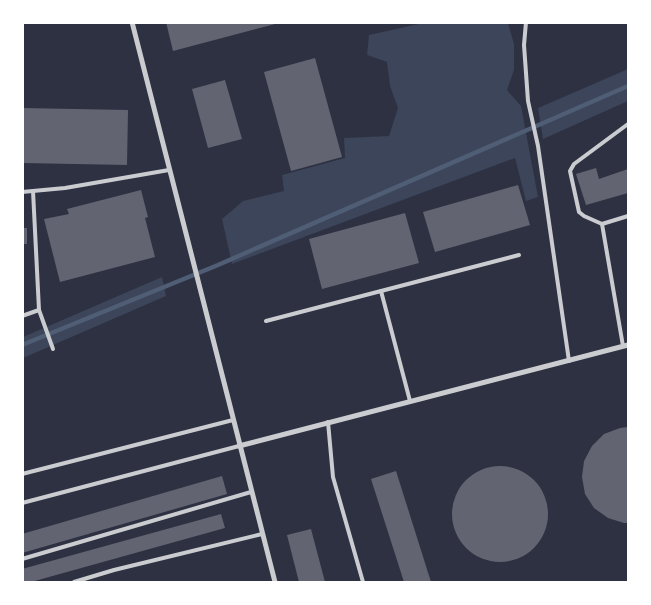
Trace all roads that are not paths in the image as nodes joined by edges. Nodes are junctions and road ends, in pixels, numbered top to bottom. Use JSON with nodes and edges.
{"nodes":[{"id":1,"x":132,"y":22,"type":"edge"},
{"id":2,"x":526,"y":22,"type":"edge"},
{"id":3,"x":628,"y":124,"type":"edge"},
{"id":4,"x":168,"y":170,"type":"junction"},
{"id":5,"x":33,"y":191,"type":"junction"},
{"id":6,"x":22,"y":192,"type":"edge"},
{"id":7,"x":628,"y":216,"type":"edge"},
{"id":8,"x":602,"y":224,"type":"junction"},
{"id":9,"x":519,"y":255,"type":"dead end"},
{"id":10,"x":381,"y":291,"type":"junction"},
{"id":11,"x":40,"y":310,"type":"junction"},
{"id":12,"x":22,"y":316,"type":"edge"},
{"id":13,"x":266,"y":321,"type":"dead end"},
{"id":14,"x":626,"y":346,"type":"edge"},
{"id":15,"x":52,"y":349,"type":"dead end"},
{"id":16,"x":569,"y":360,"type":"junction"},
{"id":17,"x":410,"y":401,"type":"junction"},
{"id":18,"x":232,"y":420,"type":"junction"},
{"id":19,"x":328,"y":422,"type":"junction"},
{"id":20,"x":239,"y":446,"type":"junction"},
{"id":21,"x":22,"y":474,"type":"edge"},
{"id":22,"x":251,"y":492,"type":"junction"},
{"id":23,"x":22,"y":504,"type":"edge"},
{"id":24,"x":262,"y":534,"type":"junction"},
{"id":25,"x":22,"y":559,"type":"edge"},
{"id":26,"x":74,"y":582,"type":"edge"},
{"id":27,"x":275,"y":582,"type":"edge"},
{"id":28,"x":363,"y":582,"type":"edge"}],
"edges":[{"from":1,"to":4,"type":"street"},
{"from":2,"to":16,"type":"lane"},
{"from":3,"to":8,"type":"lane"},
{"from":4,"to":5,"type":"lane"},
{"from":4,"to":18,"type":"street"},
{"from":5,"to":6,"type":"lane"},
{"from":5,"to":11,"type":"lane"},
{"from":7,"to":8,"type":"lane"},
{"from":8,"to":14,"type":"lane"},
{"from":9,"to":10,"type":"lane"},
{"from":10,"to":13,"type":"lane"},
{"from":10,"to":17,"type":"lane"},
{"from":11,"to":12,"type":"lane"},
{"from":11,"to":15,"type":"lane"},
{"from":14,"to":16,"type":"street"},
{"from":16,"to":17,"type":"street"},
{"from":17,"to":19,"type":"street"},
{"from":18,"to":20,"type":"street"},
{"from":18,"to":21,"type":"lane"},
{"from":19,"to":20,"type":"street"},
{"from":19,"to":28,"type":"lane"},
{"from":20,"to":22,"type":"street"},
{"from":20,"to":23,"type":"lane"},
{"from":22,"to":24,"type":"street"},
{"from":22,"to":25,"type":"lane"},
{"from":24,"to":26,"type":"lane"},
{"from":24,"to":27,"type":"street"}]}
